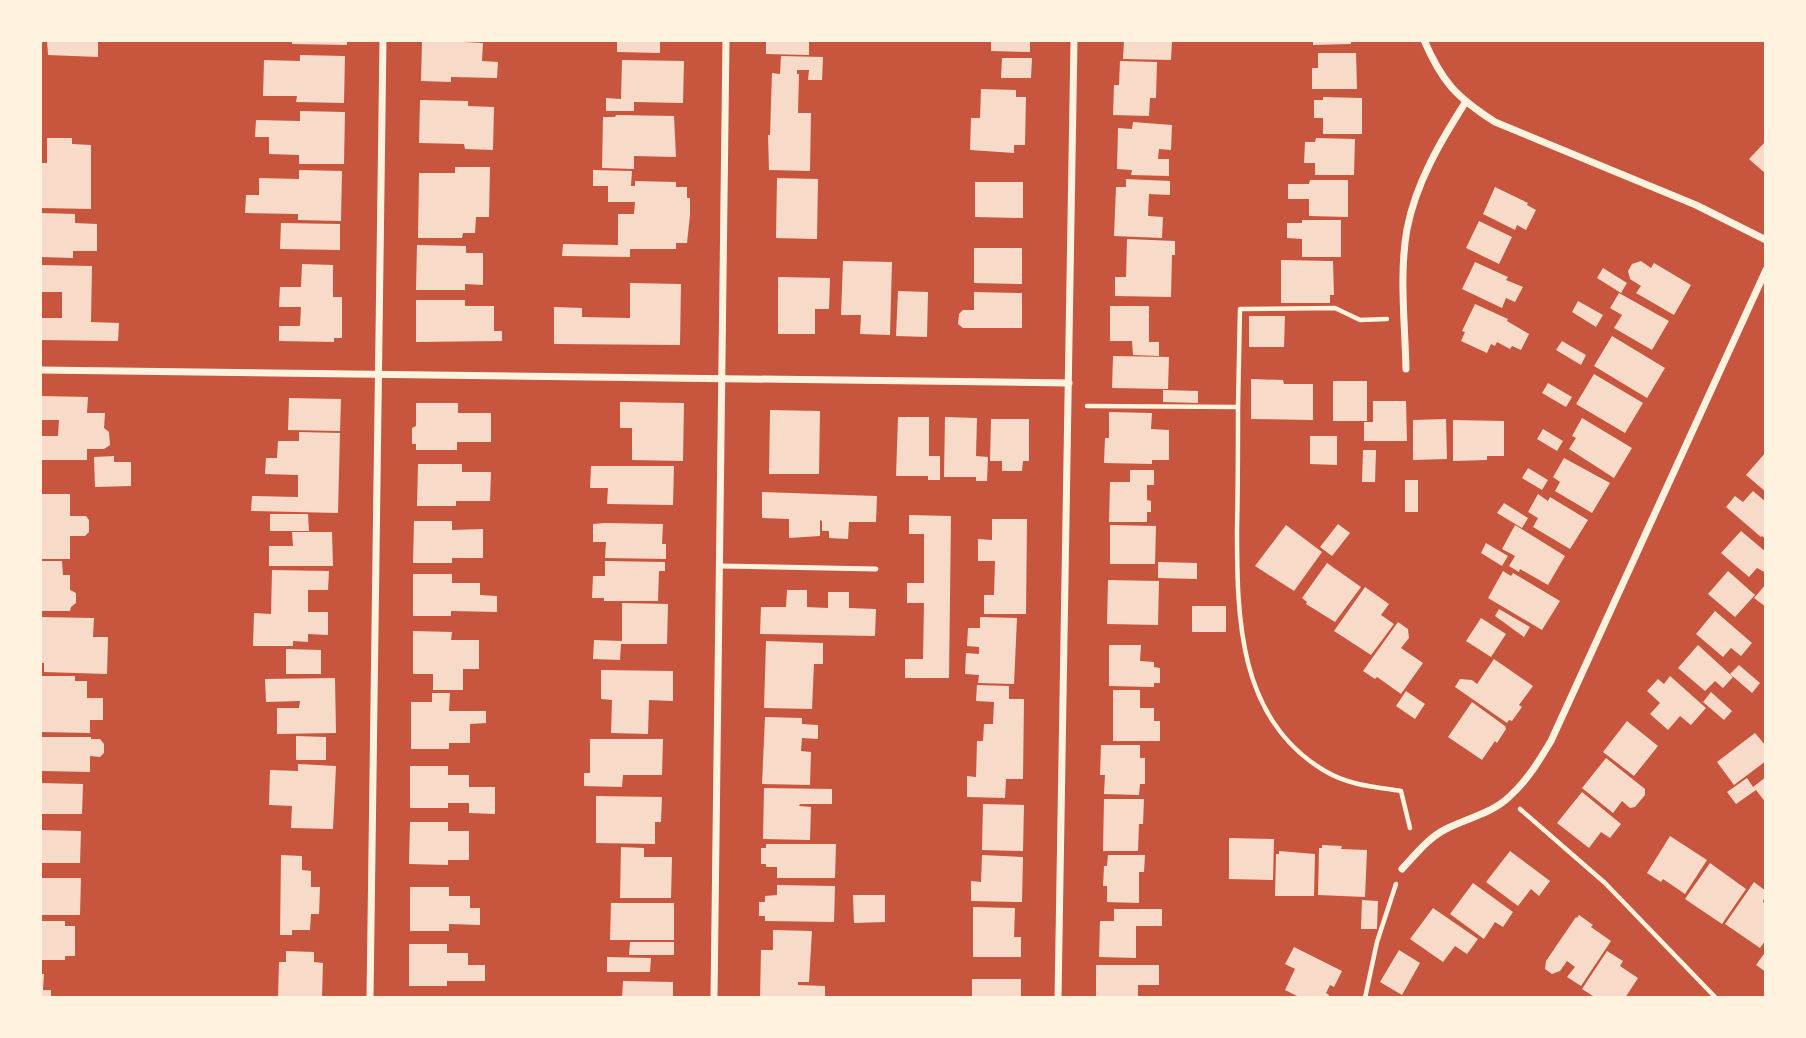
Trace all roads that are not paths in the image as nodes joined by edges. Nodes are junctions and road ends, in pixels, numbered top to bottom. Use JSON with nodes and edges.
{"nodes":[{"id":1,"x":383,"y":40,"type":"edge"},
{"id":2,"x":726,"y":40,"type":"edge"},
{"id":3,"x":1074,"y":40,"type":"edge"},
{"id":4,"x":1423,"y":40,"type":"edge"},
{"id":5,"x":1465,"y":103,"type":"junction"},
{"id":6,"x":1766,"y":240,"type":"edge"},
{"id":7,"x":1766,"y":270,"type":"edge"},
{"id":8,"x":1406,"y":369,"type":"dead end"},
{"id":9,"x":40,"y":370,"type":"edge"},
{"id":10,"x":379,"y":372,"type":"junction"},
{"id":11,"x":721,"y":379,"type":"junction"},
{"id":12,"x":1069,"y":383,"type":"junction"},
{"id":13,"x":720,"y":566,"type":"junction"},
{"id":14,"x":876,"y":569,"type":"dead end"},
{"id":15,"x":1402,"y":869,"type":"road end"},
{"id":16,"x":370,"y":998,"type":"edge"},
{"id":17,"x":714,"y":998,"type":"edge"},
{"id":18,"x":1058,"y":998,"type":"edge"}],
"edges":[{"from":1,"to":10,"type":"street"},
{"from":2,"to":11,"type":"street"},
{"from":3,"to":12,"type":"street"},
{"from":4,"to":5,"type":"street"},
{"from":5,"to":6,"type":"street"},
{"from":5,"to":8,"type":"street"},
{"from":7,"to":15,"type":"street"},
{"from":9,"to":10,"type":"street"},
{"from":10,"to":11,"type":"street"},
{"from":10,"to":16,"type":"street"},
{"from":11,"to":12,"type":"street"},
{"from":11,"to":13,"type":"street"},
{"from":12,"to":18,"type":"street"},
{"from":13,"to":14,"type":"lane"},
{"from":13,"to":17,"type":"street"}]}
